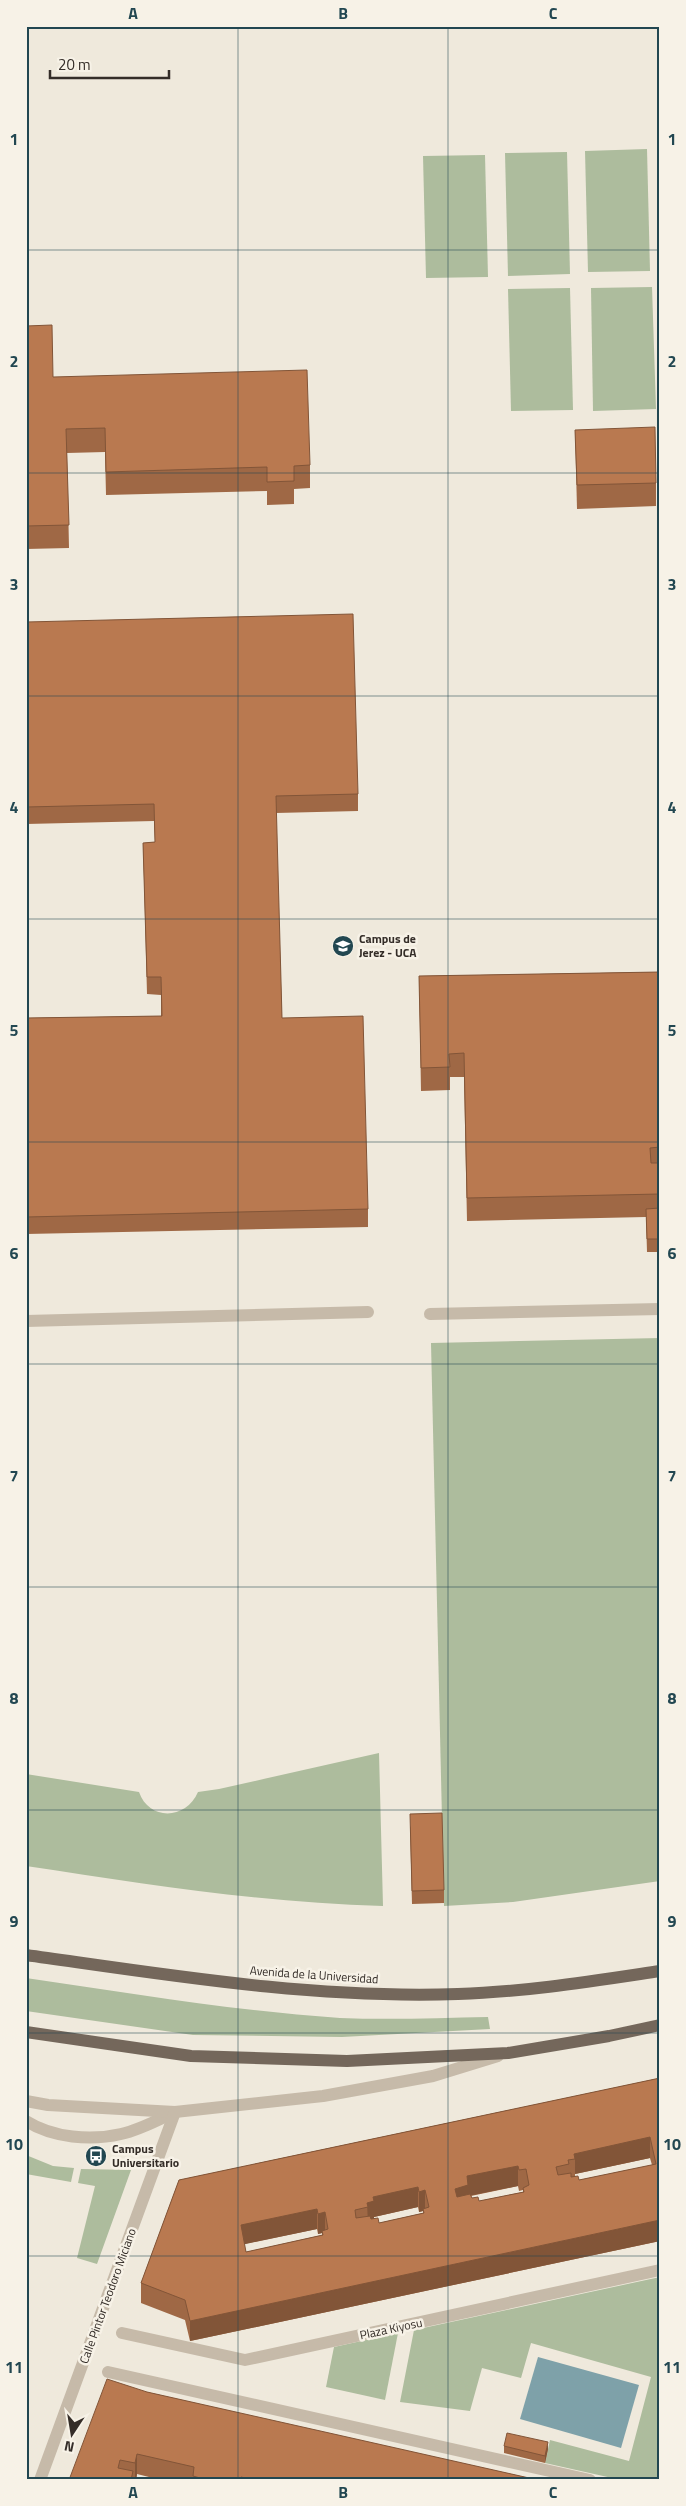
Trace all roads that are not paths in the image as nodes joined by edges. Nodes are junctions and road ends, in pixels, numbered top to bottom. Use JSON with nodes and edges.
{"nodes":[{"id":1,"x":660,"y":1309,"type":"edge"},
{"id":2,"x":368,"y":1312,"type":"dead end"},
{"id":3,"x":430,"y":1314,"type":"dead end"},
{"id":4,"x":26,"y":1321,"type":"edge"},
{"id":5,"x":26,"y":1954,"type":"edge"},
{"id":6,"x":660,"y":1971,"type":"edge"},
{"id":7,"x":660,"y":2024,"type":"edge"},
{"id":8,"x":26,"y":2032,"type":"edge"},
{"id":9,"x":508,"y":2052,"type":"junction"},
{"id":10,"x":26,"y":2101,"type":"edge"},
{"id":11,"x":175,"y":2112,"type":"junction"},
{"id":12,"x":26,"y":2121,"type":"edge"},
{"id":13,"x":660,"y":2270,"type":"edge"},
{"id":14,"x":122,"y":2333,"type":"dead end"},
{"id":15,"x":108,"y":2372,"type":"dead end"},
{"id":16,"x":40,"y":2480,"type":"edge"},
{"id":17,"x":590,"y":2480,"type":"edge"}],
"edges":[{"from":1,"to":3,"type":"street"},
{"from":2,"to":4,"type":"street"},
{"from":5,"to":6,"type":"main road","name":"Avenida de la Universidad"},
{"from":7,"to":9,"type":"main road"},
{"from":8,"to":9,"type":"main road"},
{"from":9,"to":11,"type":"street"},
{"from":10,"to":11,"type":"street"},
{"from":11,"to":12,"type":"street"},
{"from":11,"to":16,"type":"street","name":"Calle Pintor Teodoro Miciano"},
{"from":13,"to":14,"type":"street","name":"Plaza Kiyosu"},
{"from":15,"to":17,"type":"street"}]}
